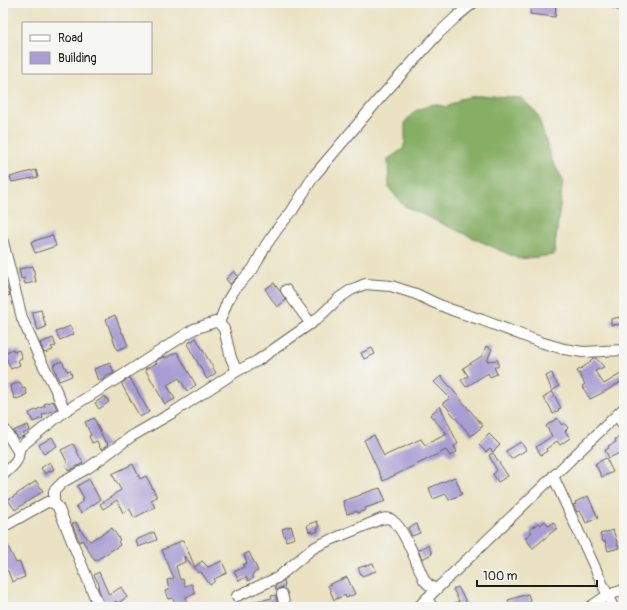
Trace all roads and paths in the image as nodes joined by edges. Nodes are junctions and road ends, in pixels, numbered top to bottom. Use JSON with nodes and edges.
{"nodes":[{"id":1,"x":473,"y":3,"type":"edge"},
{"id":2,"x":614,"y":3,"type":"edge"},
{"id":3,"x":624,"y":7,"type":"edge"},
{"id":4,"x":3,"y":242,"type":"edge"},
{"id":5,"x":286,"y":290,"type":"dead end"},
{"id":6,"x":219,"y":323,"type":"junction"},
{"id":7,"x":311,"y":324,"type":"junction"},
{"id":8,"x":624,"y":350,"type":"edge"},
{"id":9,"x":237,"y":371,"type":"junction"},
{"id":10,"x":65,"y":411,"type":"junction"},
{"id":11,"x":620,"y":412,"type":"edge"},
{"id":12,"x":624,"y":426,"type":"edge"},
{"id":13,"x":3,"y":427,"type":"edge"},
{"id":14,"x":18,"y":451,"type":"junction"},
{"id":15,"x":3,"y":475,"type":"edge"},
{"id":16,"x":553,"y":476,"type":"junction"},
{"id":17,"x":54,"y":502,"type":"junction"},
{"id":18,"x":3,"y":527,"type":"edge"},
{"id":19,"x":436,"y":589,"type":"junction"},
{"id":20,"x":624,"y":590,"type":"edge"},
{"id":21,"x":282,"y":594,"type":"dead end"},
{"id":22,"x":608,"y":595,"type":"junction"},
{"id":23,"x":236,"y":596,"type":"dead end"},
{"id":24,"x":429,"y":603,"type":"edge"},
{"id":25,"x":99,"y":607,"type":"edge"},
{"id":26,"x":285,"y":607,"type":"edge"},
{"id":27,"x":418,"y":607,"type":"edge"},
{"id":28,"x":590,"y":607,"type":"edge"},
{"id":29,"x":613,"y":607,"type":"edge"}],
"edges":[{"from":1,"to":6,"type":"street"},
{"from":2,"to":3,"type":"street"},
{"from":4,"to":10,"type":"street"},
{"from":5,"to":7,"type":"street"},
{"from":6,"to":9,"type":"street"},
{"from":6,"to":10,"type":"street"},
{"from":7,"to":8,"type":"street"},
{"from":7,"to":9,"type":"street"},
{"from":9,"to":17,"type":"street"},
{"from":10,"to":14,"type":"street"},
{"from":11,"to":12,"type":"street"},
{"from":11,"to":16,"type":"street"},
{"from":13,"to":14,"type":"street"},
{"from":14,"to":15,"type":"street"},
{"from":16,"to":19,"type":"street"},
{"from":16,"to":22,"type":"street"},
{"from":17,"to":18,"type":"street"},
{"from":17,"to":25,"type":"street"},
{"from":19,"to":23,"type":"street"},
{"from":19,"to":24,"type":"street"},
{"from":20,"to":22,"type":"street"},
{"from":21,"to":26,"type":"street"},
{"from":22,"to":28,"type":"street"},
{"from":22,"to":29,"type":"street"},
{"from":24,"to":27,"type":"street"}]}
